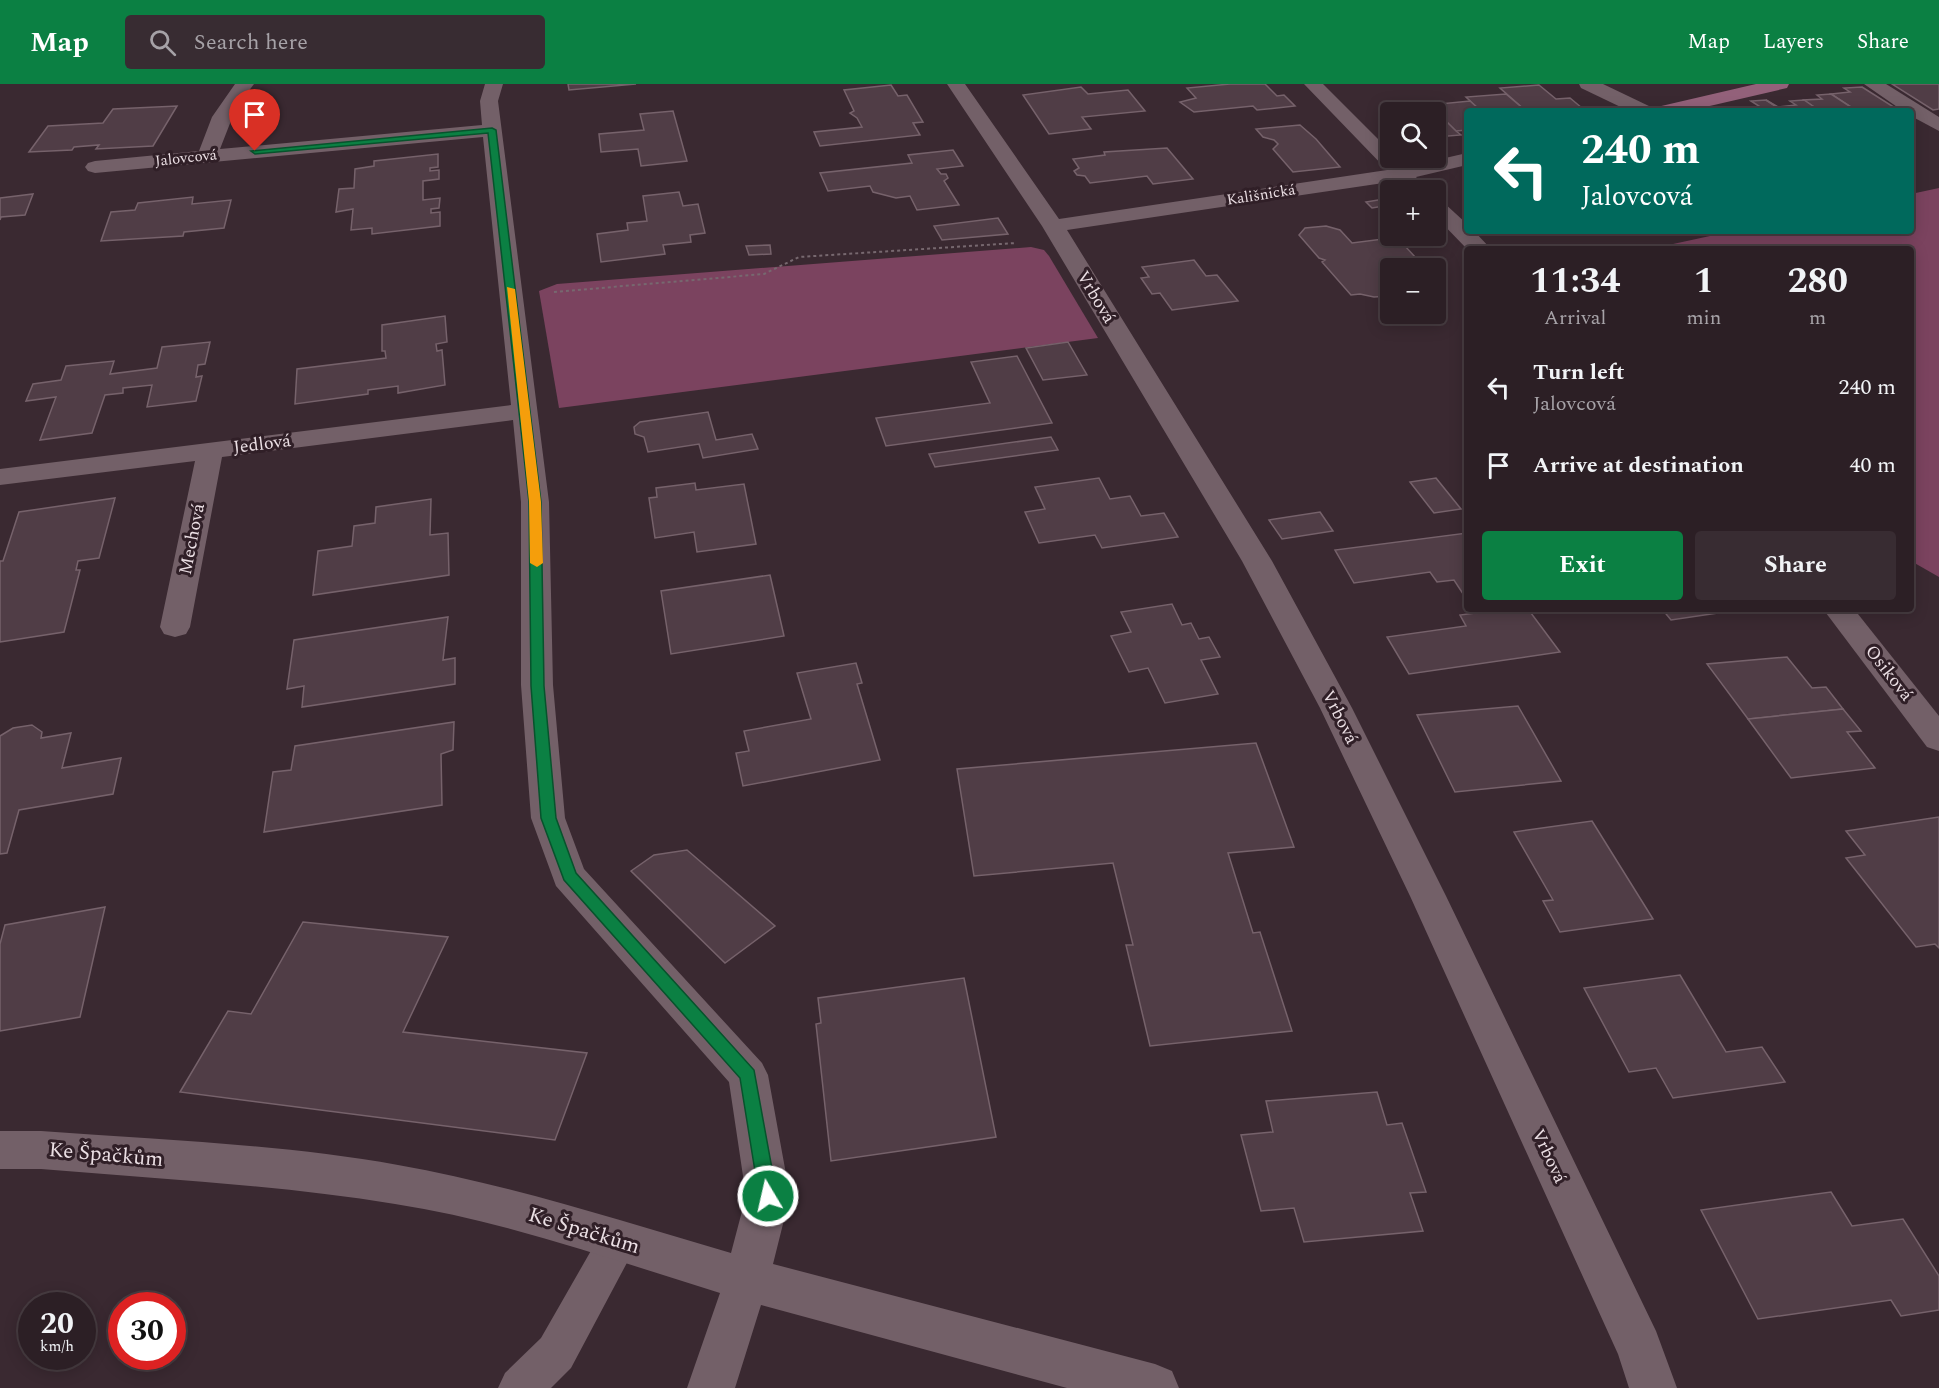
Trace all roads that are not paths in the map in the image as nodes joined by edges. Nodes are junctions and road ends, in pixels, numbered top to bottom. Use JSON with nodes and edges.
{"nodes":[{"id":1,"x":245,"y":84,"type":"edge"},
{"id":2,"x":494,"y":84,"type":"edge"},
{"id":3,"x":956,"y":84,"type":"edge"},
{"id":4,"x":1313,"y":84,"type":"edge"},
{"id":5,"x":1588,"y":84,"type":"edge"},
{"id":6,"x":1780,"y":84,"type":"edge"},
{"id":7,"x":1873,"y":84,"type":"edge"},
{"id":8,"x":1638,"y":108,"type":"edge"},
{"id":9,"x":1677,"y":108,"type":"edge"},
{"id":10,"x":1912,"y":108,"type":"edge"},
{"id":11,"x":1914,"y":109,"type":"edge"},
{"id":12,"x":1939,"y":125,"type":"edge"},
{"id":13,"x":492,"y":130,"type":"junction"},
{"id":14,"x":208,"y":155,"type":"junction"},
{"id":15,"x":1464,"y":160,"type":"edge"},
{"id":16,"x":95,"y":167,"type":"dead end"},
{"id":17,"x":1402,"y":174,"type":"junction"},
{"id":18,"x":1408,"y":180,"type":"edge"},
{"id":19,"x":1446,"y":216,"type":"edge"},
{"id":20,"x":1053,"y":226,"type":"junction"},
{"id":21,"x":1464,"y":233,"type":"edge"},
{"id":22,"x":1465,"y":234,"type":"edge"},
{"id":23,"x":1477,"y":246,"type":"edge"},
{"id":24,"x":525,"y":411,"type":"junction"},
{"id":25,"x":210,"y":451,"type":"junction"},
{"id":26,"x":0,"y":477,"type":"edge"},
{"id":27,"x":1840,"y":612,"type":"edge"},
{"id":28,"x":175,"y":627,"type":"dead end"},
{"id":29,"x":1939,"y":739,"type":"edge"},
{"id":30,"x":0,"y":1150,"type":"edge"},
{"id":31,"x":618,"y":1242,"type":"junction"},
{"id":32,"x":747,"y":1279,"type":"junction"},
{"id":33,"x":520,"y":1388,"type":"edge"},
{"id":34,"x":711,"y":1388,"type":"edge"},
{"id":35,"x":1155,"y":1388,"type":"edge"},
{"id":36,"x":1653,"y":1388,"type":"edge"}],
"edges":[{"from":1,"to":14,"type":"street"},
{"from":2,"to":13,"type":"street"},
{"from":3,"to":20,"type":"street","name":"Vrbová"},
{"from":4,"to":17,"type":"street"},
{"from":5,"to":8,"type":"street"},
{"from":6,"to":9,"type":"street"},
{"from":7,"to":10,"type":"street"},
{"from":11,"to":12,"type":"street"},
{"from":13,"to":14,"type":"street","name":"Jalovcová"},
{"from":13,"to":24,"type":"street"},
{"from":14,"to":16,"type":"street","name":"Jalovcová"},
{"from":15,"to":17,"type":"street","name":"Kališnická"},
{"from":17,"to":18,"type":"street"},
{"from":17,"to":20,"type":"street","name":"Kališnická"},
{"from":19,"to":21,"type":"street"},
{"from":20,"to":36,"type":"street","name":"Vrbová"},
{"from":22,"to":23,"type":"street"},
{"from":24,"to":25,"type":"street","name":"Jedlová"},
{"from":24,"to":32,"type":"street"},
{"from":25,"to":26,"type":"street","name":"Jedlová"},
{"from":25,"to":28,"type":"street","name":"Mechová"},
{"from":27,"to":29,"type":"street","name":"Osiková"},
{"from":30,"to":31,"type":"street","name":"Ke Špačkům"},
{"from":31,"to":32,"type":"street","name":"Ke Špačkům"},
{"from":31,"to":33,"type":"lane"},
{"from":32,"to":34,"type":"street"},
{"from":32,"to":35,"type":"street","name":"Ke Špačkům"}]}
